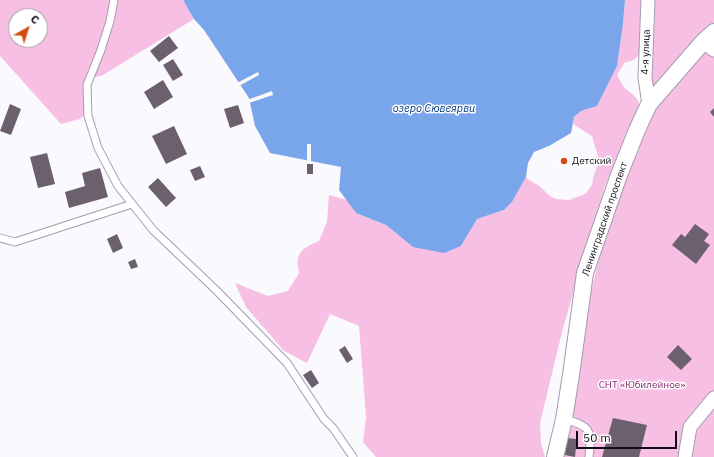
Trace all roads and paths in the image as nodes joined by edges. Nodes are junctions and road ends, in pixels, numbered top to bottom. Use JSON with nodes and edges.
{"nodes":[{"id":1,"x":114,"y":0,"type":"edge"},
{"id":2,"x":648,"y":0,"type":"edge"},
{"id":3,"x":710,"y":41,"type":"edge"},
{"id":4,"x":649,"y":104,"type":"junction"},
{"id":5,"x":132,"y":204,"type":"junction"},
{"id":6,"x":0,"y":238,"type":"edge"},
{"id":7,"x":714,"y":398,"type":"edge"},
{"id":8,"x":564,"y":419,"type":"junction"},
{"id":9,"x":352,"y":457,"type":"edge"},
{"id":10,"x":555,"y":457,"type":"edge"},
{"id":11,"x":589,"y":457,"type":"edge"},
{"id":12,"x":685,"y":457,"type":"edge"}],
"edges":[{"from":1,"to":5,"type":"lane"},
{"from":2,"to":4,"type":"street","name":"4-я улица"},
{"from":3,"to":4,"type":"street","name":"Ленинградский проспект"},
{"from":4,"to":8,"type":"street","name":"Ленинградский проспект"},
{"from":5,"to":6,"type":"lane"},
{"from":5,"to":9,"type":"lane"},
{"from":7,"to":12,"type":"street"},
{"from":8,"to":10,"type":"street","name":"Ленинградский проспект"},
{"from":8,"to":11,"type":"lane"}]}
